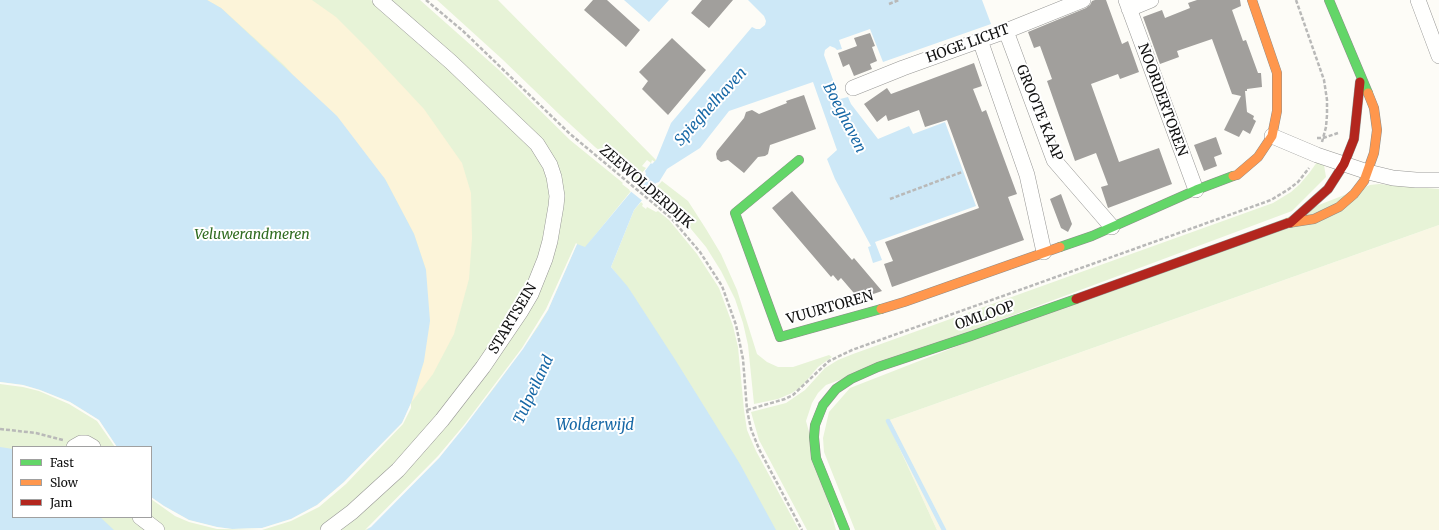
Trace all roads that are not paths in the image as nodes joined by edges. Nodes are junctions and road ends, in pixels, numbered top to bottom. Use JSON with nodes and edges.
{"nodes":[{"id":1,"x":380,"y":0,"type":"edge"},
{"id":2,"x":1083,"y":0,"type":"edge"},
{"id":3,"x":1151,"y":0,"type":"edge"},
{"id":4,"x":1252,"y":0,"type":"edge"},
{"id":5,"x":1328,"y":0,"type":"edge"},
{"id":6,"x":1418,"y":0,"type":"edge"},
{"id":7,"x":1127,"y":4,"type":"edge"},
{"id":8,"x":1006,"y":30,"type":"junction"},
{"id":9,"x":980,"y":40,"type":"junction"},
{"id":10,"x":1439,"y":56,"type":"edge"},
{"id":11,"x":1360,"y":77,"type":"junction"},
{"id":12,"x":853,"y":88,"type":"dead end"},
{"id":13,"x":1272,"y":136,"type":"junction"},
{"id":14,"x":799,"y":160,"type":"dead end"},
{"id":15,"x":1344,"y":164,"type":"junction"},
{"id":16,"x":1368,"y":172,"type":"junction"},
{"id":17,"x":1439,"y":180,"type":"edge"},
{"id":18,"x":1196,"y":190,"type":"junction"},
{"id":19,"x":1289,"y":223,"type":"junction"},
{"id":20,"x":1112,"y":227,"type":"junction"},
{"id":21,"x":1044,"y":252,"type":"junction"},
{"id":22,"x":70,"y":444,"type":"edge"},
{"id":23,"x":91,"y":446,"type":"edge"},
{"id":24,"x":141,"y":518,"type":"edge"},
{"id":25,"x":157,"y":530,"type":"edge"},
{"id":26,"x":328,"y":530,"type":"edge"},
{"id":27,"x":845,"y":530,"type":"edge"}],
"edges":[{"from":1,"to":26,"type":"street","name":"STARTSEIN"},
{"from":2,"to":8,"type":"street","name":"HOGE LICHT"},
{"from":3,"to":7,"type":"street"},
{"from":4,"to":13,"type":"main road"},
{"from":5,"to":11,"type":"main road","name":"OMLOOP"},
{"from":6,"to":10,"type":"street"},
{"from":7,"to":18,"type":"street","name":"NOORDERTOREN"},
{"from":8,"to":9,"type":"street","name":"HOGE LICHT"},
{"from":8,"to":20,"type":"street","name":"GROOTE KAAP"},
{"from":9,"to":12,"type":"street","name":"HOGE LICHT"},
{"from":9,"to":21,"type":"street","name":"GROOTE KAAP"},
{"from":11,"to":15,"type":"main road","name":"OMLOOP"},
{"from":11,"to":16,"type":"main road","name":"OMLOOP"},
{"from":13,"to":15,"type":"street"},
{"from":13,"to":18,"type":"main road"},
{"from":14,"to":21,"type":"main road","name":"VUURTOREN"},
{"from":15,"to":16,"type":"street"},
{"from":15,"to":19,"type":"main road","name":"OMLOOP"},
{"from":16,"to":17,"type":"street"},
{"from":16,"to":19,"type":"main road","name":"OMLOOP"},
{"from":18,"to":20,"type":"main road"},
{"from":19,"to":27,"type":"main road","name":"OMLOOP"},
{"from":20,"to":21,"type":"main road"},
{"from":22,"to":23,"type":"street"},
{"from":24,"to":25,"type":"street"}]}
